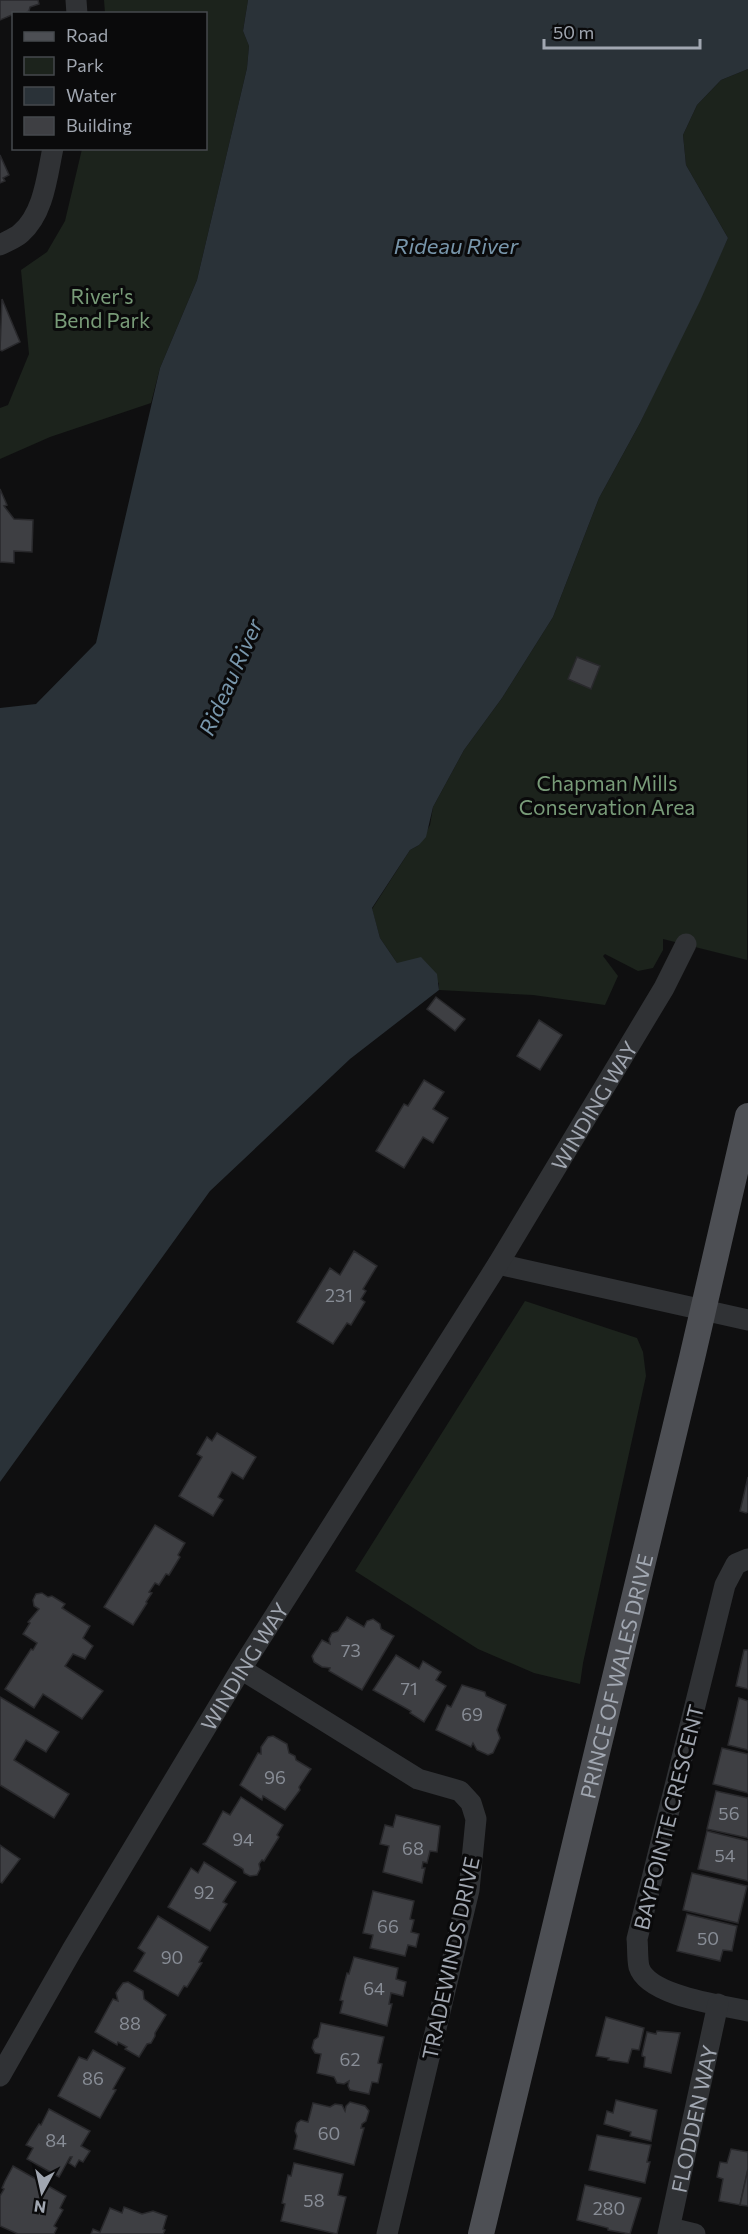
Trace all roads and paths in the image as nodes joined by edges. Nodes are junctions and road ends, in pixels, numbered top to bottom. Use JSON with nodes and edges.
{"nodes":[{"id":1,"x":53,"y":150,"type":"edge"},
{"id":2,"x":0,"y":245,"type":"edge"},
{"id":3,"x":686,"y":944,"type":"dead end"},
{"id":4,"x":748,"y":1116,"type":"edge"},
{"id":5,"x":498,"y":1264,"type":"junction"},
{"id":6,"x":704,"y":1309,"type":"junction"},
{"id":7,"x":748,"y":1320,"type":"edge"},
{"id":8,"x":748,"y":1559,"type":"edge"},
{"id":9,"x":241,"y":1669,"type":"junction"},
{"id":10,"x":718,"y":2004,"type":"junction"},
{"id":11,"x":748,"y":2011,"type":"edge"},
{"id":12,"x":0,"y":2076,"type":"edge"},
{"id":13,"x":669,"y":2231,"type":"edge"},
{"id":14,"x":387,"y":2234,"type":"edge"},
{"id":15,"x":481,"y":2234,"type":"edge"},
{"id":16,"x":695,"y":2234,"type":"edge"}],
"edges":[{"from":1,"to":2,"type":"street"},
{"from":3,"to":5,"type":"street","name":"WINDING WAY"},
{"from":4,"to":6,"type":"main road","name":"PRINCE OF WALES DRIVE"},
{"from":5,"to":6,"type":"street"},
{"from":5,"to":9,"type":"street","name":"WINDING WAY"},
{"from":6,"to":7,"type":"street"},
{"from":6,"to":15,"type":"main road","name":"PRINCE OF WALES DRIVE"},
{"from":8,"to":10,"type":"street","name":"BAYPOINTE CRESCENT"},
{"from":9,"to":12,"type":"street","name":"WINDING WAY"},
{"from":9,"to":14,"type":"street","name":"TRADEWINDS DRIVE"},
{"from":10,"to":11,"type":"street","name":"BAYPOINTE CRESCENT"},
{"from":10,"to":13,"type":"street","name":"FLODDEN WAY"},
{"from":13,"to":16,"type":"street"}]}
